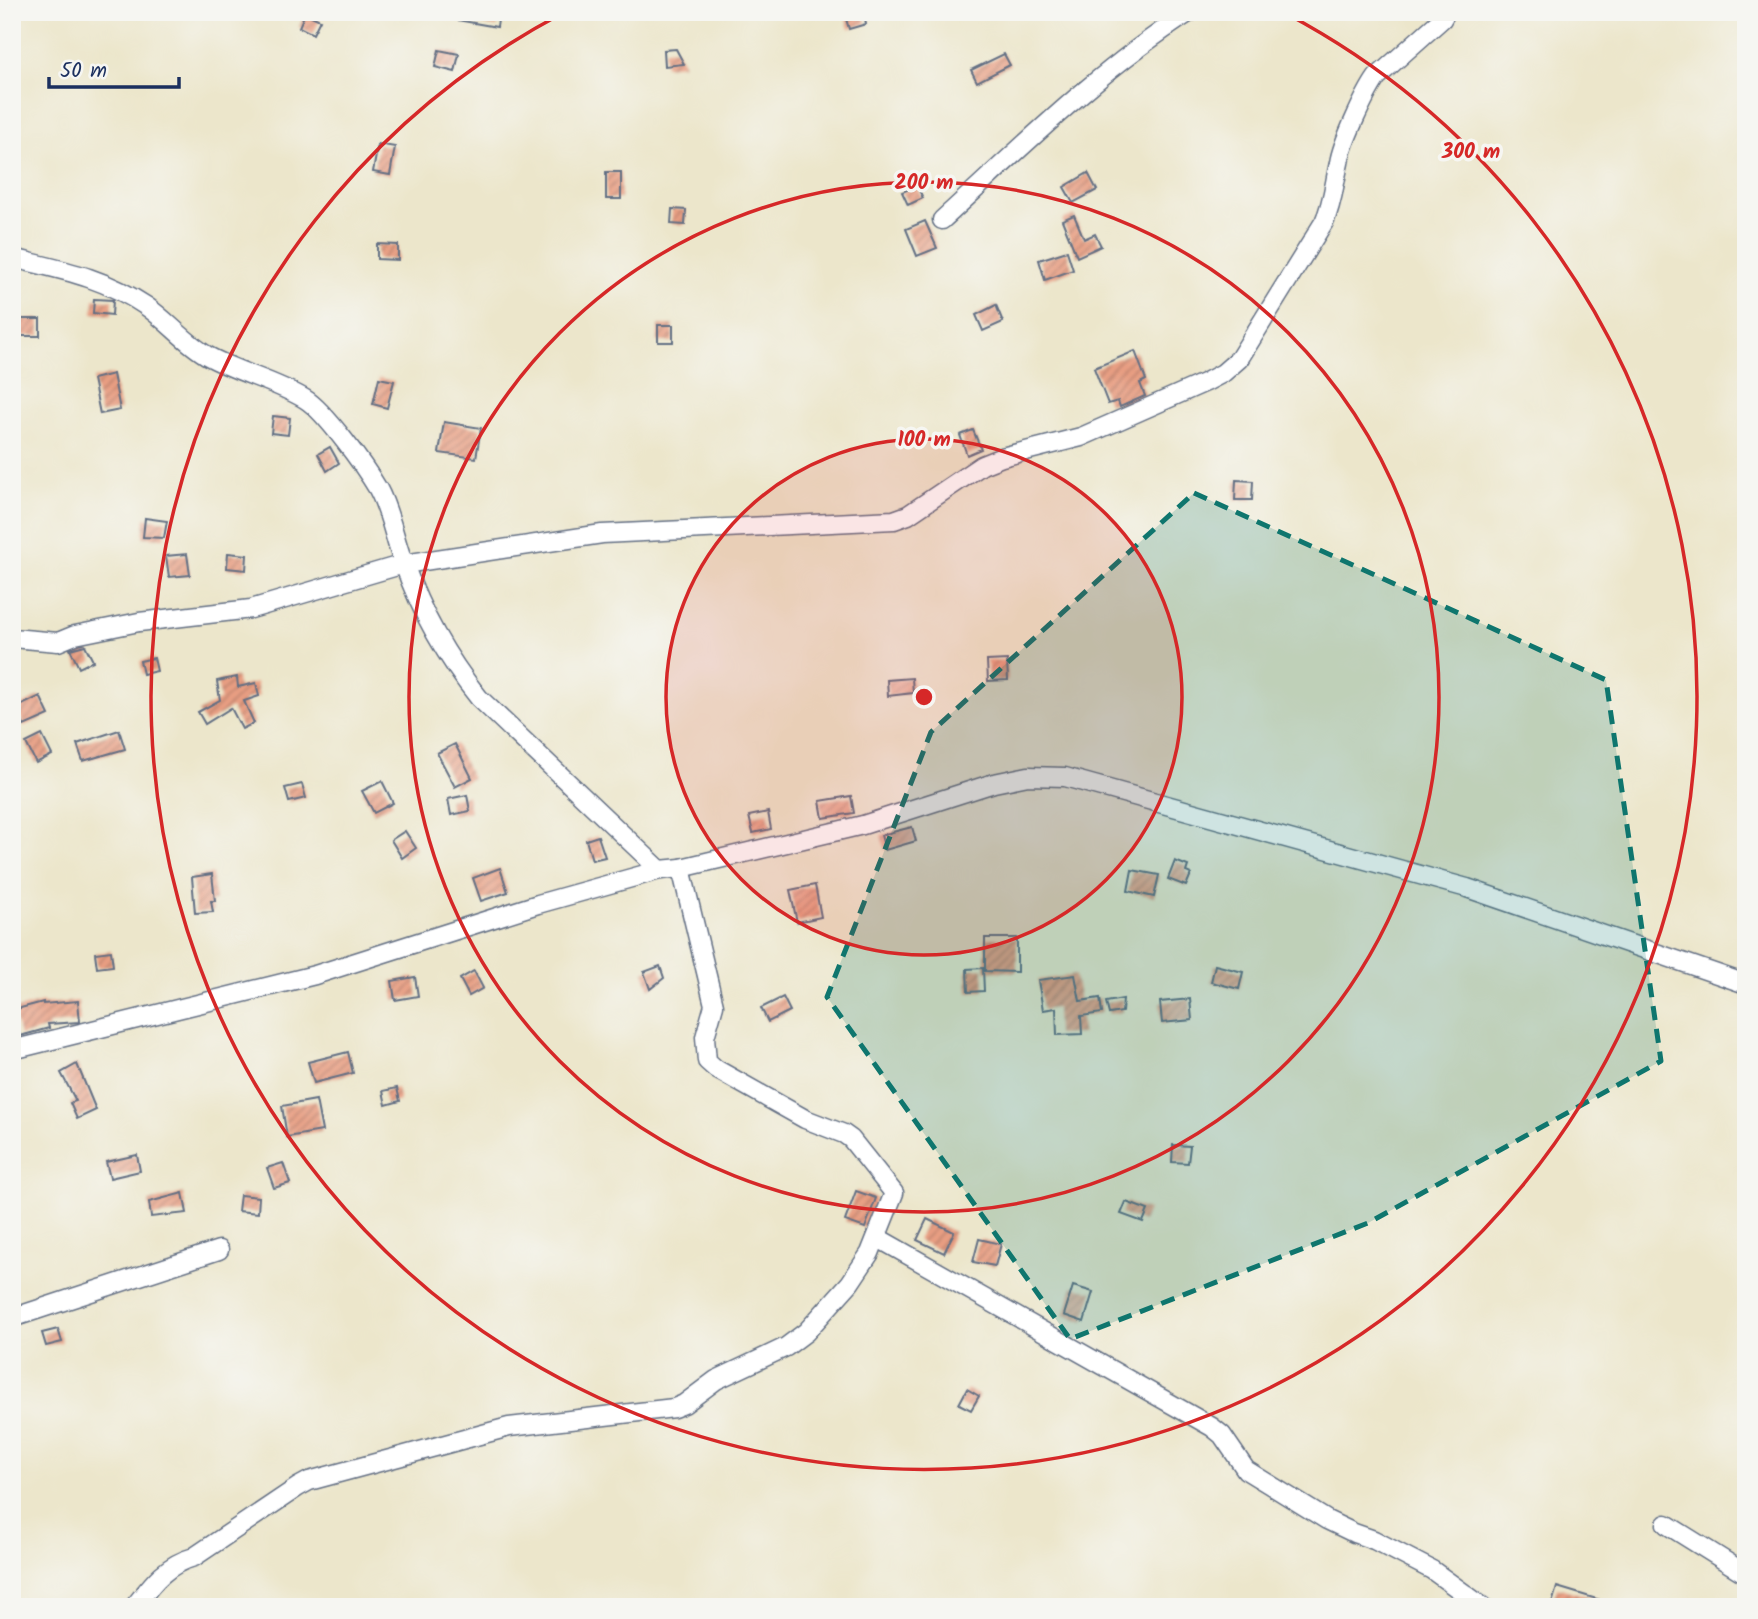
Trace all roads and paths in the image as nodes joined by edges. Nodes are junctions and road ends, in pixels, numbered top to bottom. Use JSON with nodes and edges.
{"nodes":[{"id":1,"x":1190,"y":12,"type":"edge"},
{"id":2,"x":1446,"y":12,"type":"edge"},
{"id":3,"x":942,"y":220,"type":"dead end"},
{"id":4,"x":12,"y":258,"type":"edge"},
{"id":5,"x":404,"y":564,"type":"junction"},
{"id":6,"x":12,"y":638,"type":"edge"},
{"id":7,"x":681,"y":867,"type":"junction"},
{"id":8,"x":660,"y":870,"type":"junction"},
{"id":9,"x":1746,"y":984,"type":"edge"},
{"id":10,"x":12,"y":1050,"type":"edge"},
{"id":11,"x":878,"y":1238,"type":"junction"},
{"id":12,"x":219,"y":1250,"type":"dead end"},
{"id":13,"x":12,"y":1318,"type":"edge"},
{"id":14,"x":1666,"y":1524,"type":"dead end"},
{"id":15,"x":1746,"y":1574,"type":"edge"},
{"id":16,"x":134,"y":1607,"type":"edge"},
{"id":17,"x":1483,"y":1607,"type":"edge"}],
"edges":[{"from":1,"to":3,"type":"street"},
{"from":2,"to":5,"type":"street"},
{"from":4,"to":5,"type":"street"},
{"from":5,"to":6,"type":"street"},
{"from":5,"to":8,"type":"street"},
{"from":7,"to":8,"type":"street"},
{"from":7,"to":9,"type":"street"},
{"from":7,"to":11,"type":"street"},
{"from":8,"to":10,"type":"street"},
{"from":11,"to":16,"type":"street"},
{"from":11,"to":17,"type":"street"},
{"from":12,"to":13,"type":"street"},
{"from":14,"to":15,"type":"street"}]}
